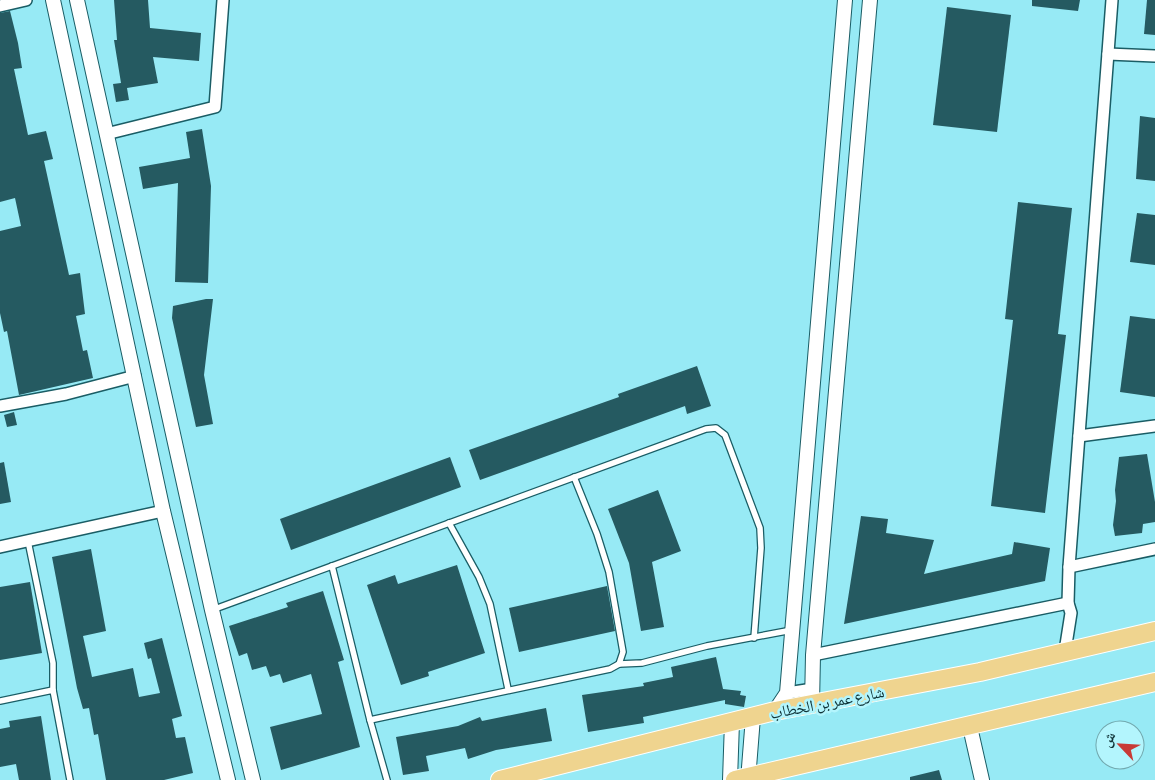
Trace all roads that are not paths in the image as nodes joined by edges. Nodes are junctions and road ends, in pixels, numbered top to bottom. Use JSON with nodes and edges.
{"nodes":[{"id":1,"x":26,"y":0,"type":"edge"},
{"id":2,"x":53,"y":0,"type":"edge"},
{"id":3,"x":77,"y":0,"type":"edge"},
{"id":4,"x":223,"y":0,"type":"edge"},
{"id":5,"x":845,"y":0,"type":"edge"},
{"id":6,"x":870,"y":0,"type":"edge"},
{"id":7,"x":1112,"y":0,"type":"edge"},
{"id":8,"x":0,"y":6,"type":"edge"},
{"id":9,"x":1108,"y":54,"type":"junction"},
{"id":10,"x":1155,"y":56,"type":"edge"},
{"id":11,"x":106,"y":134,"type":"junction"},
{"id":12,"x":135,"y":376,"type":"junction"},
{"id":13,"x":0,"y":406,"type":"edge"},
{"id":14,"x":1155,"y":426,"type":"edge"},
{"id":15,"x":1079,"y":436,"type":"junction"},
{"id":16,"x":574,"y":477,"type":"junction"},
{"id":17,"x":163,"y":511,"type":"junction"},
{"id":18,"x":450,"y":523,"type":"junction"},
{"id":19,"x":28,"y":541,"type":"junction"},
{"id":20,"x":0,"y":547,"type":"edge"},
{"id":21,"x":1155,"y":549,"type":"edge"},
{"id":22,"x":332,"y":566,"type":"junction"},
{"id":23,"x":1069,"y":567,"type":"junction"},
{"id":24,"x":1068,"y":603,"type":"junction"},
{"id":25,"x":212,"y":610,"type":"junction"},
{"id":26,"x":792,"y":630,"type":"junction"},
{"id":27,"x":1155,"y":631,"type":"edge"},
{"id":28,"x":754,"y":638,"type":"junction"},
{"id":29,"x":1065,"y":651,"type":"junction"},
{"id":30,"x":813,"y":655,"type":"junction"},
{"id":31,"x":619,"y":664,"type":"junction"},
{"id":32,"x":1155,"y":682,"type":"edge"},
{"id":33,"x":508,"y":689,"type":"junction"},
{"id":34,"x":53,"y":690,"type":"junction"},
{"id":35,"x":787,"y":693,"type":"junction"},
{"id":36,"x":812,"y":696,"type":"junction"},
{"id":37,"x":0,"y":702,"type":"edge"},
{"id":38,"x":775,"y":711,"type":"junction"},
{"id":39,"x":753,"y":717,"type":"junction"},
{"id":40,"x":370,"y":720,"type":"junction"},
{"id":41,"x":732,"y":722,"type":"junction"},
{"id":42,"x":970,"y":727,"type":"junction"},
{"id":43,"x":744,"y":779,"type":"edge"},
{"id":44,"x":70,"y":780,"type":"edge"},
{"id":45,"x":228,"y":780,"type":"edge"},
{"id":46,"x":253,"y":780,"type":"edge"},
{"id":47,"x":387,"y":780,"type":"edge"},
{"id":48,"x":500,"y":780,"type":"edge"},
{"id":49,"x":730,"y":780,"type":"edge"},
{"id":50,"x":982,"y":780,"type":"edge"}],
"edges":[{"from":1,"to":8,"type":"street"},
{"from":2,"to":12,"type":"street"},
{"from":3,"to":11,"type":"street"},
{"from":4,"to":11,"type":"street"},
{"from":5,"to":26,"type":"street"},
{"from":6,"to":30,"type":"street"},
{"from":7,"to":9,"type":"street"},
{"from":9,"to":10,"type":"street"},
{"from":9,"to":15,"type":"street"},
{"from":11,"to":25,"type":"street"},
{"from":12,"to":13,"type":"street"},
{"from":12,"to":17,"type":"street"},
{"from":14,"to":15,"type":"street"},
{"from":15,"to":23,"type":"street"},
{"from":16,"to":18,"type":"lane"},
{"from":16,"to":28,"type":"lane"},
{"from":16,"to":31,"type":"lane"},
{"from":17,"to":19,"type":"street"},
{"from":17,"to":45,"type":"street"},
{"from":18,"to":22,"type":"lane"},
{"from":18,"to":33,"type":"lane"},
{"from":19,"to":20,"type":"street"},
{"from":19,"to":34,"type":"lane"},
{"from":21,"to":23,"type":"street"},
{"from":22,"to":25,"type":"lane"},
{"from":22,"to":40,"type":"lane"},
{"from":23,"to":24,"type":"street"},
{"from":24,"to":29,"type":"street"},
{"from":24,"to":30,"type":"street"},
{"from":25,"to":46,"type":"street"},
{"from":26,"to":28,"type":"lane"},
{"from":26,"to":35,"type":"street"},
{"from":27,"to":29,"type":"main road","name":"شارع عمر بن الخطاب"},
{"from":28,"to":31,"type":"lane"},
{"from":29,"to":36,"type":"main road","name":"شارع عمر بن الخطاب"},
{"from":30,"to":36,"type":"street"},
{"from":31,"to":33,"type":"lane"},
{"from":32,"to":42,"type":"main road"},
{"from":33,"to":40,"type":"lane"},
{"from":34,"to":37,"type":"lane"},
{"from":34,"to":44,"type":"lane"},
{"from":35,"to":36,"type":"street"},
{"from":35,"to":38,"type":"street"},
{"from":36,"to":38,"type":"main road","name":"شارع عمر بن الخطاب"},
{"from":38,"to":39,"type":"main road","name":"شارع عمر بن الخطاب"},
{"from":39,"to":41,"type":"main road","name":"شارع عمر بن الخطاب"},
{"from":39,"to":43,"type":"street"},
{"from":40,"to":47,"type":"lane"},
{"from":41,"to":48,"type":"main road","name":"شارع عمر بن الخطاب"},
{"from":41,"to":49,"type":"street"},
{"from":42,"to":43,"type":"main road"},
{"from":42,"to":50,"type":"street"}]}
